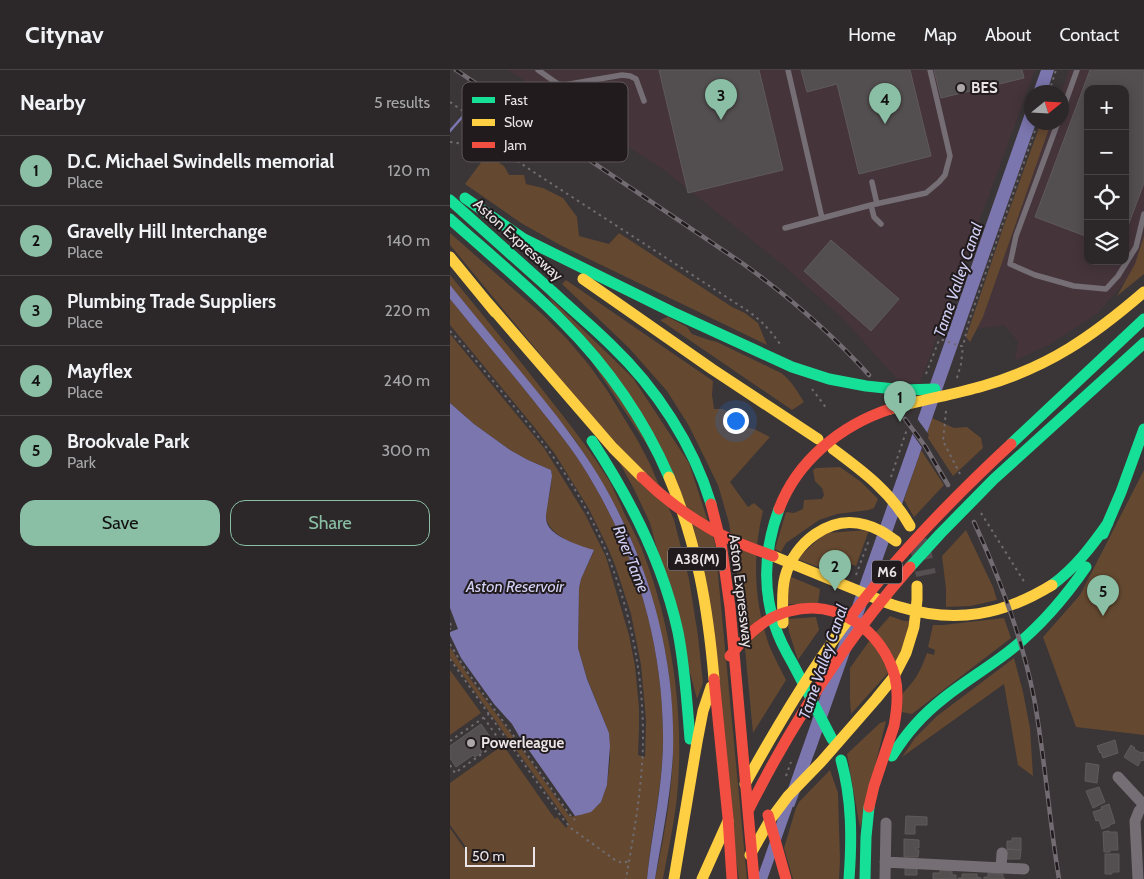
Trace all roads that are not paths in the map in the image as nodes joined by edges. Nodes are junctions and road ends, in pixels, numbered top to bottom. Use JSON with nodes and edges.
{"nodes":[{"id":1,"x":538,"y":70,"type":"edge"},
{"id":2,"x":788,"y":70,"type":"edge"},
{"id":3,"x":930,"y":70,"type":"edge"},
{"id":4,"x":1077,"y":70,"type":"edge"},
{"id":5,"x":555,"y":82,"type":"edge"},
{"id":6,"x":581,"y":82,"type":"edge"},
{"id":7,"x":1069,"y":92,"type":"edge"},
{"id":8,"x":644,"y":101,"type":"dead end"},
{"id":9,"x":1055,"y":130,"type":"edge"},
{"id":10,"x":872,"y":182,"type":"dead end"},
{"id":11,"x":454,"y":196,"type":"edge"},
{"id":12,"x":874,"y":205,"type":"junction"},
{"id":13,"x":1144,"y":214,"type":"edge"},
{"id":14,"x":822,"y":218,"type":"junction"},
{"id":15,"x":450,"y":219,"type":"edge"},
{"id":16,"x":881,"y":224,"type":"dead end"},
{"id":17,"x":785,"y":228,"type":"dead end"},
{"id":18,"x":524,"y":239,"type":"junction"},
{"id":19,"x":450,"y":257,"type":"edge"},
{"id":20,"x":1144,"y":292,"type":"edge"},
{"id":21,"x":487,"y":302,"type":"junction"},
{"id":22,"x":1144,"y":319,"type":"edge"},
{"id":23,"x":1144,"y":343,"type":"edge"},
{"id":24,"x":1018,"y":374,"type":"junction"},
{"id":25,"x":1144,"y":429,"type":"edge"},
{"id":26,"x":818,"y":440,"type":"dead end"},
{"id":27,"x":833,"y":449,"type":"dead end"},
{"id":28,"x":1108,"y":523,"type":"junction"},
{"id":29,"x":910,"y":526,"type":"dead end"},
{"id":30,"x":896,"y":541,"type":"dead end"},
{"id":31,"x":922,"y":587,"type":"tunnel mouth"},
{"id":32,"x":783,"y":646,"type":"junction"},
{"id":33,"x":735,"y":661,"type":"junction"},
{"id":34,"x":830,"y":735,"type":"dead end"},
{"id":35,"x":841,"y":760,"type":"dead end"},
{"id":36,"x":1118,"y":777,"type":"dead end"},
{"id":37,"x":689,"y":786,"type":"junction"},
{"id":38,"x":1144,"y":805,"type":"edge"},
{"id":39,"x":886,"y":823,"type":"dead end"},
{"id":40,"x":1002,"y":853,"type":"dead end"},
{"id":41,"x":866,"y":858,"type":"junction"},
{"id":42,"x":885,"y":862,"type":"junction"},
{"id":43,"x":1001,"y":868,"type":"junction"},
{"id":44,"x":1024,"y":869,"type":"dead end"},
{"id":45,"x":721,"y":872,"type":"dead end"},
{"id":46,"x":674,"y":879,"type":"edge"},
{"id":47,"x":702,"y":879,"type":"edge"},
{"id":48,"x":732,"y":879,"type":"edge"},
{"id":49,"x":738,"y":879,"type":"edge"},
{"id":50,"x":754,"y":879,"type":"edge"},
{"id":51,"x":786,"y":879,"type":"edge"},
{"id":52,"x":849,"y":879,"type":"edge"},
{"id":53,"x":865,"y":879,"type":"edge"},
{"id":54,"x":885,"y":879,"type":"edge"},
{"id":55,"x":1138,"y":879,"type":"edge"}],
"edges":[{"from":1,"to":5,"type":"lane"},
{"from":2,"to":14,"type":"lane"},
{"from":3,"to":12,"type":"lane"},
{"from":4,"to":7,"type":"lane"},
{"from":6,"to":8,"type":"lane"},
{"from":9,"to":13,"type":"lane"},
{"from":10,"to":12,"type":"lane"},
{"from":11,"to":18,"type":"highway","number":"M6"},
{"from":11,"to":33,"type":"highway","name":"Aston Expressway","number":"A38(M)"},
{"from":12,"to":14,"type":"lane"},
{"from":12,"to":16,"type":"lane"},
{"from":14,"to":17,"type":"lane"},
{"from":15,"to":48,"type":"highway","name":"Aston Expressway","number":"A38(M)"},
{"from":18,"to":24,"type":"highway","number":"M6"},
{"from":18,"to":26,"type":"highway","number":"M6"},
{"from":19,"to":21,"type":"highway","number":"A38(M)"},
{"from":20,"to":24,"type":"highway","number":"M6"},
{"from":21,"to":28,"type":"highway","number":"A38(M)"},
{"from":21,"to":37,"type":"highway","number":"A38(M)"},
{"from":22,"to":47,"type":"highway","number":"M6"},
{"from":23,"to":45,"type":"highway","number":"M6"},
{"from":24,"to":32,"type":"highway","number":"M6"},
{"from":25,"to":28,"type":"highway"},
{"from":27,"to":29,"type":"highway"},
{"from":28,"to":41,"type":"highway"},
{"from":30,"to":32,"type":"highway","number":"M6"},
{"from":31,"to":49,"type":"highway","number":"M6"},
{"from":32,"to":34,"type":"highway","number":"M6"},
{"from":33,"to":50,"type":"highway","name":"Aston Expressway","number":"A38(M)"},
{"from":33,"to":51,"type":"highway","number":"A38(M)"},
{"from":35,"to":52,"type":"highway"},
{"from":36,"to":38,"type":"street"},
{"from":37,"to":41,"type":"highway"},
{"from":37,"to":46,"type":"highway"},
{"from":38,"to":55,"type":"street"},
{"from":39,"to":42,"type":"street"},
{"from":40,"to":43,"type":"street"},
{"from":41,"to":53,"type":"highway"},
{"from":42,"to":43,"type":"street"},
{"from":42,"to":54,"type":"street"},
{"from":43,"to":44,"type":"street"}]}
